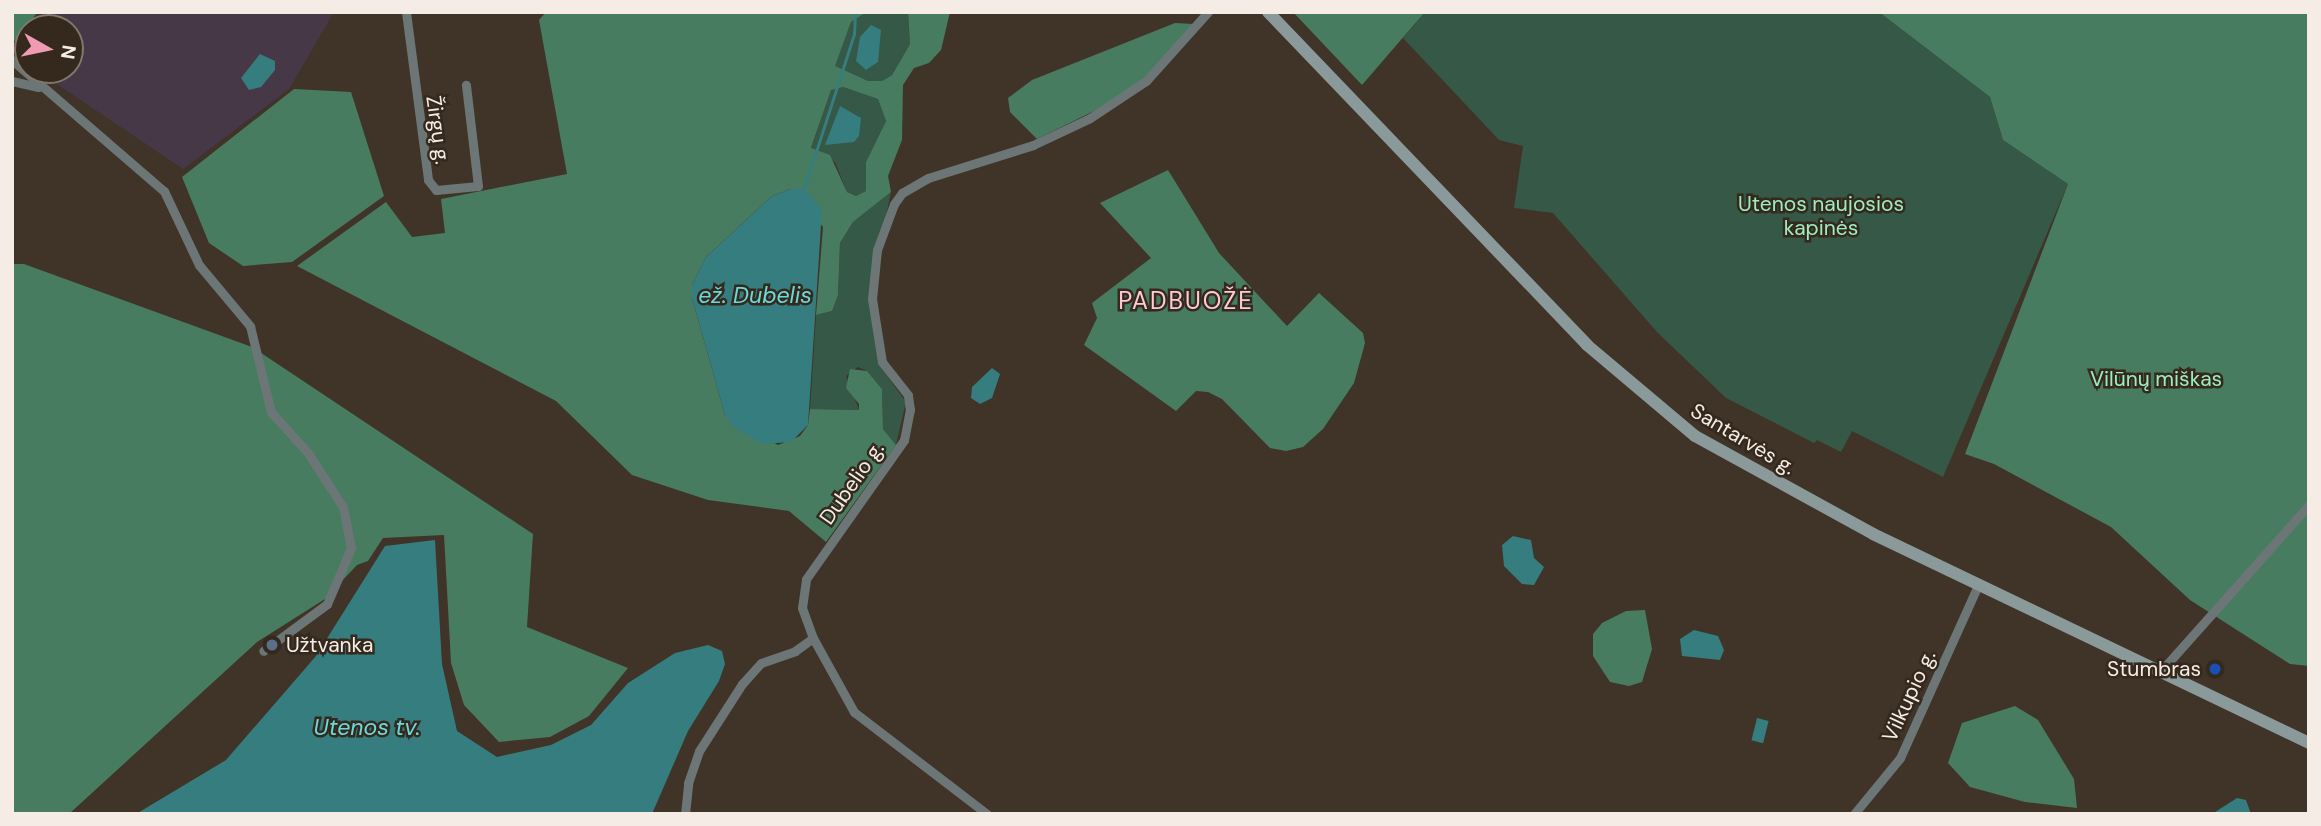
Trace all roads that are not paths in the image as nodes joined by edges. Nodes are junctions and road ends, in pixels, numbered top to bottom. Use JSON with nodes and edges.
{"nodes":[{"id":1,"x":406,"y":12,"type":"edge"},
{"id":2,"x":1208,"y":12,"type":"edge"},
{"id":3,"x":1268,"y":12,"type":"edge"},
{"id":4,"x":12,"y":60,"type":"edge"},
{"id":5,"x":12,"y":81,"type":"edge"},
{"id":6,"x":466,"y":85,"type":"dead end"},
{"id":7,"x":40,"y":87,"type":"junction"},
{"id":8,"x":2309,"y":505,"type":"edge"},
{"id":9,"x":1979,"y":583,"type":"junction"},
{"id":10,"x":813,"y":638,"type":"junction"},
{"id":11,"x":263,"y":651,"type":"dead end"},
{"id":12,"x":2160,"y":671,"type":"junction"},
{"id":13,"x":2309,"y":743,"type":"edge"},
{"id":14,"x":685,"y":814,"type":"edge"},
{"id":15,"x":987,"y":814,"type":"edge"},
{"id":16,"x":1854,"y":814,"type":"edge"}],
"edges":[{"from":1,"to":6,"type":"street","name":"Žirgų g."},
{"from":2,"to":10,"type":"street","name":"Dubelio g."},
{"from":3,"to":9,"type":"main road","name":"Santarvės g."},
{"from":4,"to":7,"type":"street"},
{"from":5,"to":7,"type":"street"},
{"from":7,"to":11,"type":"street"},
{"from":8,"to":12,"type":"street"},
{"from":9,"to":12,"type":"main road","name":"Santarvės g."},
{"from":9,"to":16,"type":"street","name":"Vilkupio g."},
{"from":10,"to":14,"type":"street"},
{"from":10,"to":15,"type":"street","name":"Dubelio g."},
{"from":12,"to":13,"type":"main road","name":"Santarvės g."}]}
